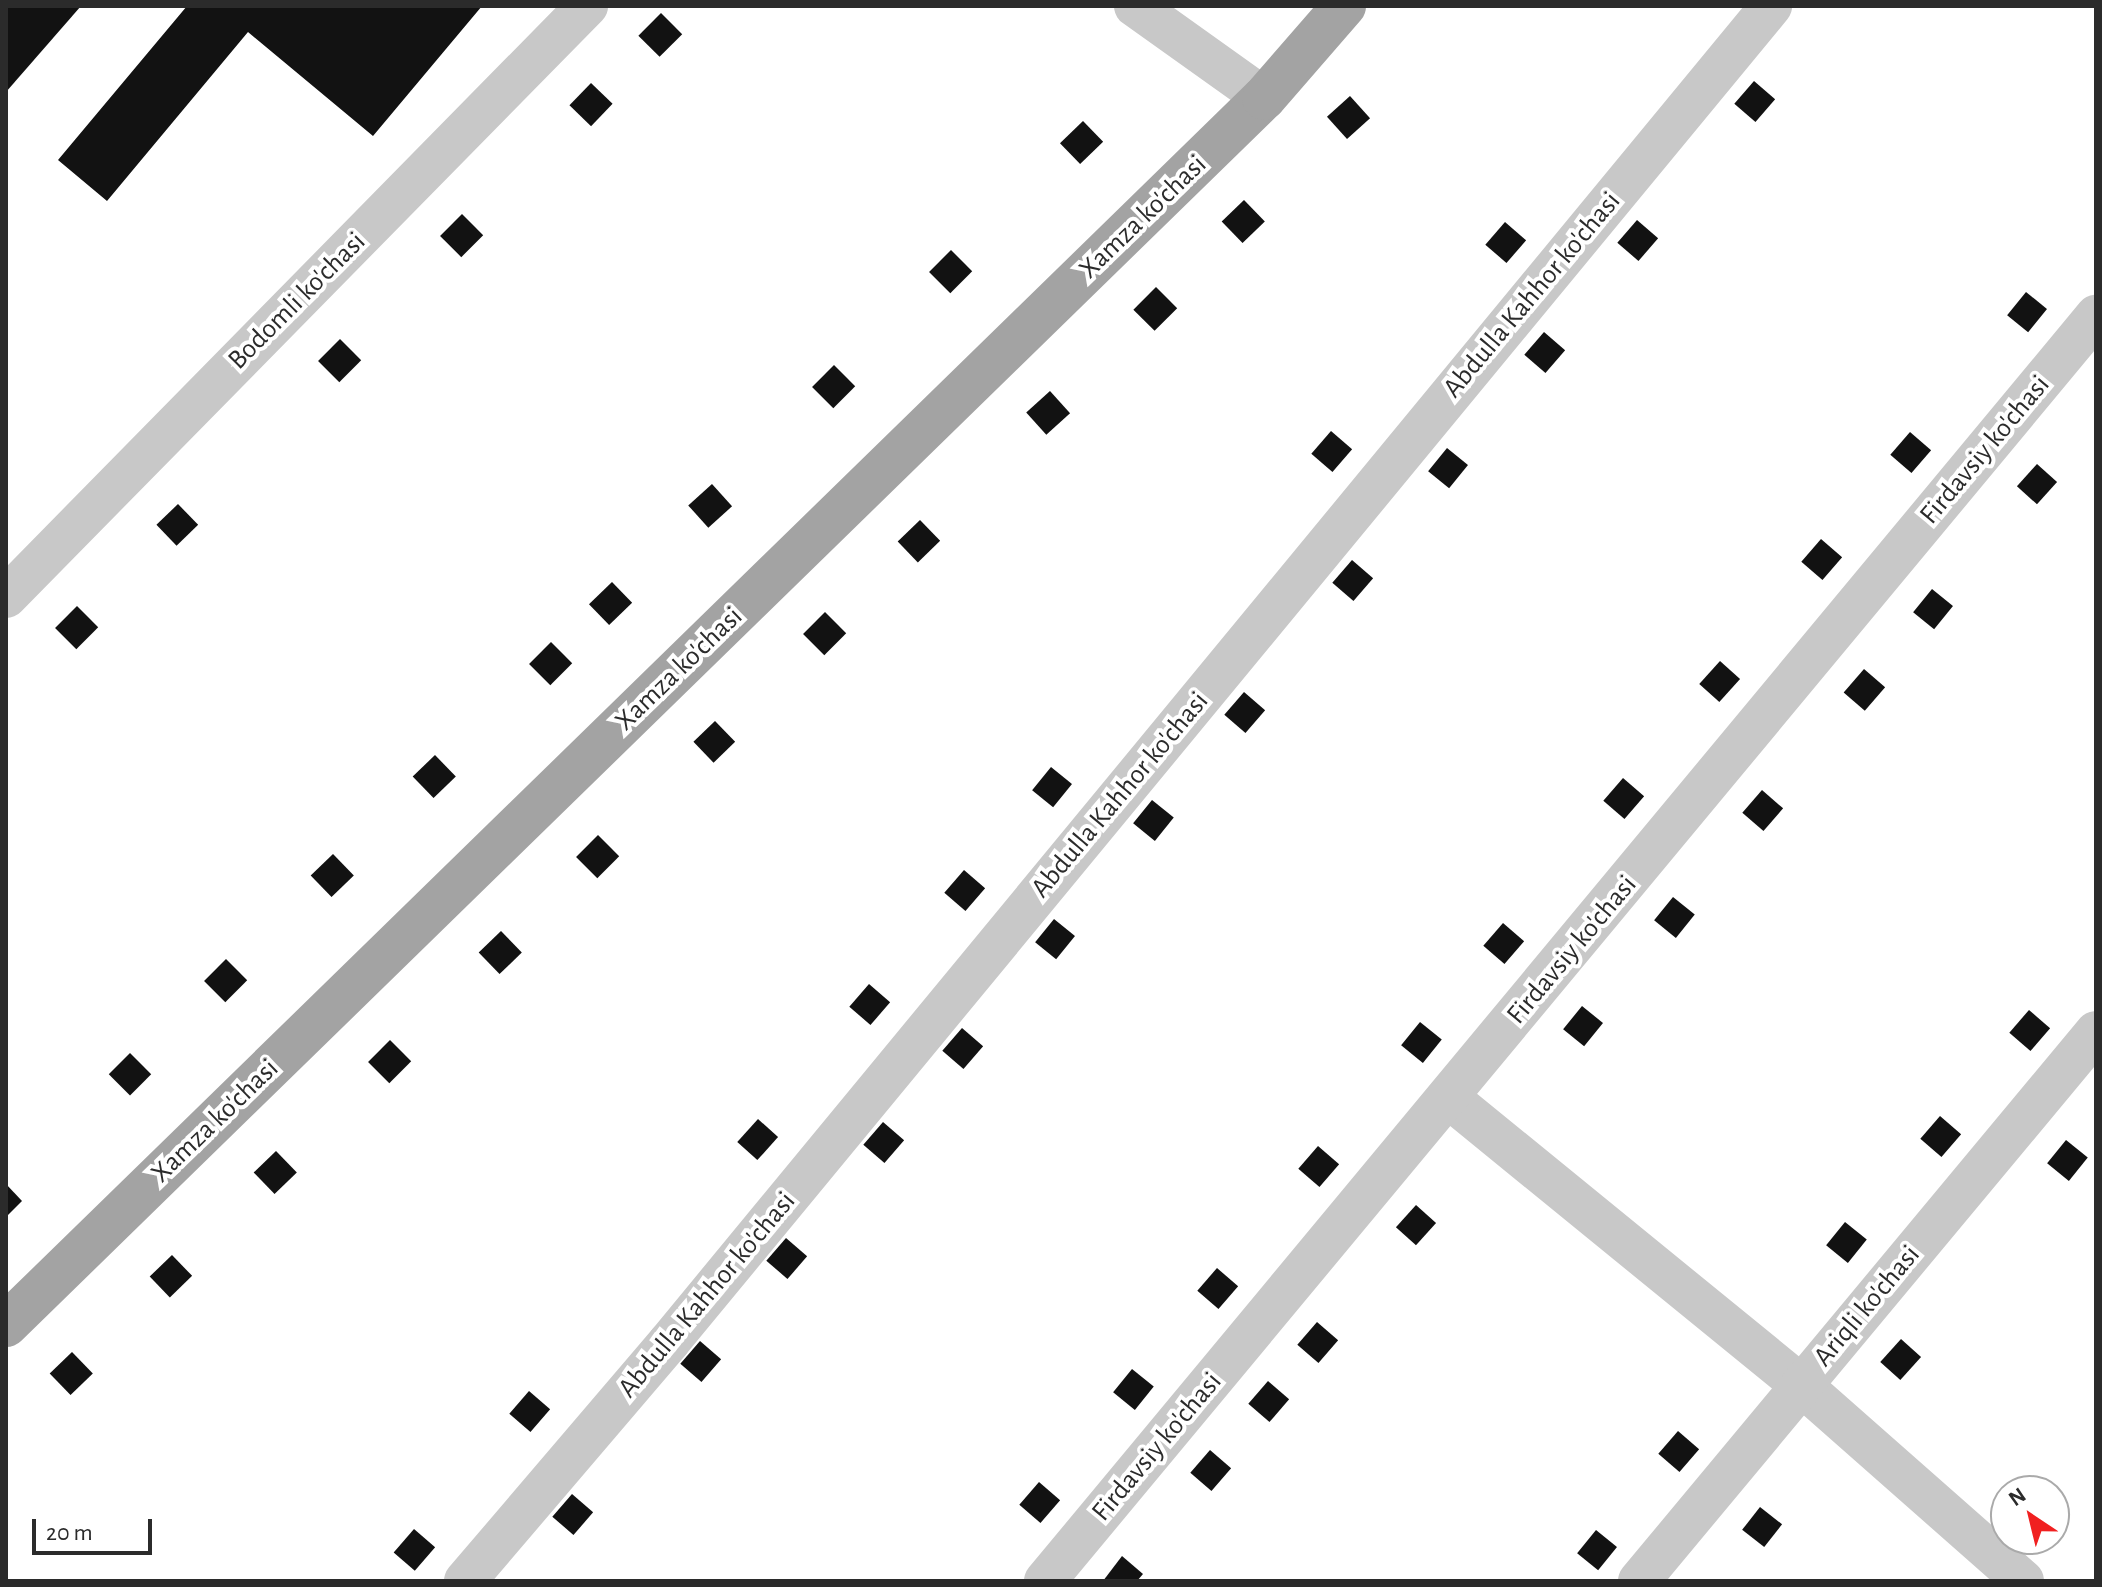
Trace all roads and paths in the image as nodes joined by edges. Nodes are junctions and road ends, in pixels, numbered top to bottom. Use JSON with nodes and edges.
{"nodes":[{"id":1,"x":587,"y":6,"type":"edge"},
{"id":2,"x":1135,"y":6,"type":"edge"},
{"id":3,"x":1344,"y":6,"type":"edge"},
{"id":4,"x":1771,"y":6,"type":"edge"},
{"id":5,"x":1264,"y":98,"type":"junction"},
{"id":6,"x":2096,"y":316,"type":"edge"},
{"id":7,"x":6,"y":597,"type":"edge"},
{"id":8,"x":2096,"y":1032,"type":"edge"},
{"id":9,"x":1449,"y":1098,"type":"junction"},
{"id":10,"x":6,"y":1325,"type":"edge"},
{"id":11,"x":1801,"y":1385,"type":"junction"},
{"id":12,"x":465,"y":1581,"type":"edge"},
{"id":13,"x":1045,"y":1581,"type":"edge"},
{"id":14,"x":1639,"y":1581,"type":"edge"},
{"id":15,"x":2023,"y":1581,"type":"edge"}],
"edges":[{"from":1,"to":7,"type":"street","name":"Bodomli ko'chasi"},
{"from":2,"to":5,"type":"street"},
{"from":3,"to":5,"type":"main road","name":"Xamza ko'chasi"},
{"from":4,"to":12,"type":"street","name":"Abdulla Kahhor ko'chasi"},
{"from":5,"to":10,"type":"main road","name":"Xamza ko'chasi"},
{"from":6,"to":9,"type":"street","name":"Firdavsiy ko'chasi"},
{"from":8,"to":11,"type":"street","name":"Ariqli ko'chasi"},
{"from":9,"to":11,"type":"street"},
{"from":9,"to":13,"type":"street","name":"Firdavsiy ko'chasi"},
{"from":11,"to":14,"type":"street","name":"Ariqli ko'chasi"},
{"from":11,"to":15,"type":"street"}]}
